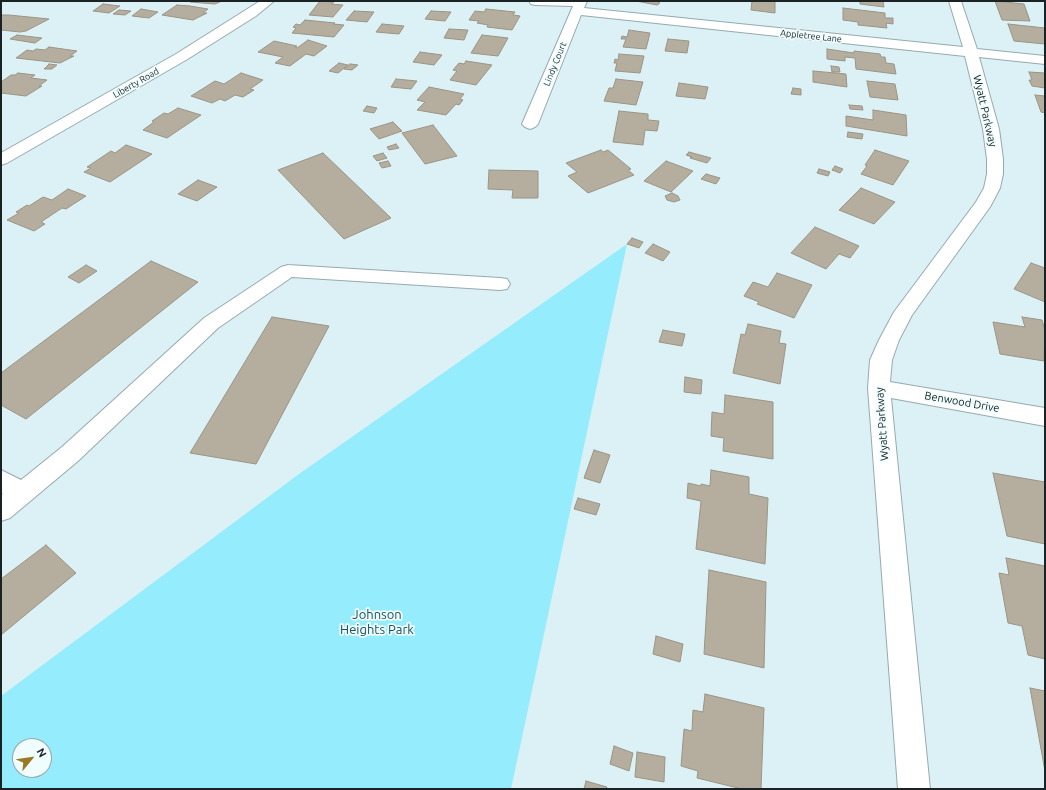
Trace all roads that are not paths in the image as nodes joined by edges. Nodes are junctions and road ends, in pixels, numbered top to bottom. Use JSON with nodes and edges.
{"nodes":[{"id":1,"x":268,"y":1,"type":"edge"},
{"id":2,"x":535,"y":1,"type":"edge"},
{"id":3,"x":955,"y":1,"type":"edge"},
{"id":4,"x":579,"y":5,"type":"edge"},
{"id":5,"x":971,"y":52,"type":"junction"},
{"id":6,"x":1045,"y":60,"type":"edge"},
{"id":7,"x":530,"y":124,"type":"dead end"},
{"id":8,"x":1,"y":160,"type":"edge"},
{"id":9,"x":500,"y":284,"type":"dead end"},
{"id":10,"x":878,"y":388,"type":"junction"},
{"id":11,"x":1045,"y":417,"type":"edge"},
{"id":12,"x":1,"y":480,"type":"edge"},
{"id":13,"x":22,"y":493,"type":"junction"},
{"id":14,"x":1,"y":510,"type":"edge"},
{"id":15,"x":914,"y":789,"type":"edge"}],
"edges":[{"from":1,"to":8,"type":"street","name":"Liberty Road"},
{"from":2,"to":4,"type":"street","name":"Appletree Lane"},
{"from":3,"to":5,"type":"street","name":"Wyatt Parkway"},
{"from":4,"to":5,"type":"street","name":"Appletree Lane"},
{"from":4,"to":7,"type":"street","name":"Lindy Court"},
{"from":5,"to":6,"type":"street","name":"Appletree Lane"},
{"from":5,"to":10,"type":"street","name":"Wyatt Parkway"},
{"from":9,"to":13,"type":"street"},
{"from":10,"to":11,"type":"street","name":"Benwood Drive"},
{"from":10,"to":15,"type":"street","name":"Wyatt Parkway"},
{"from":12,"to":13,"type":"street"},
{"from":13,"to":14,"type":"street"}]}
